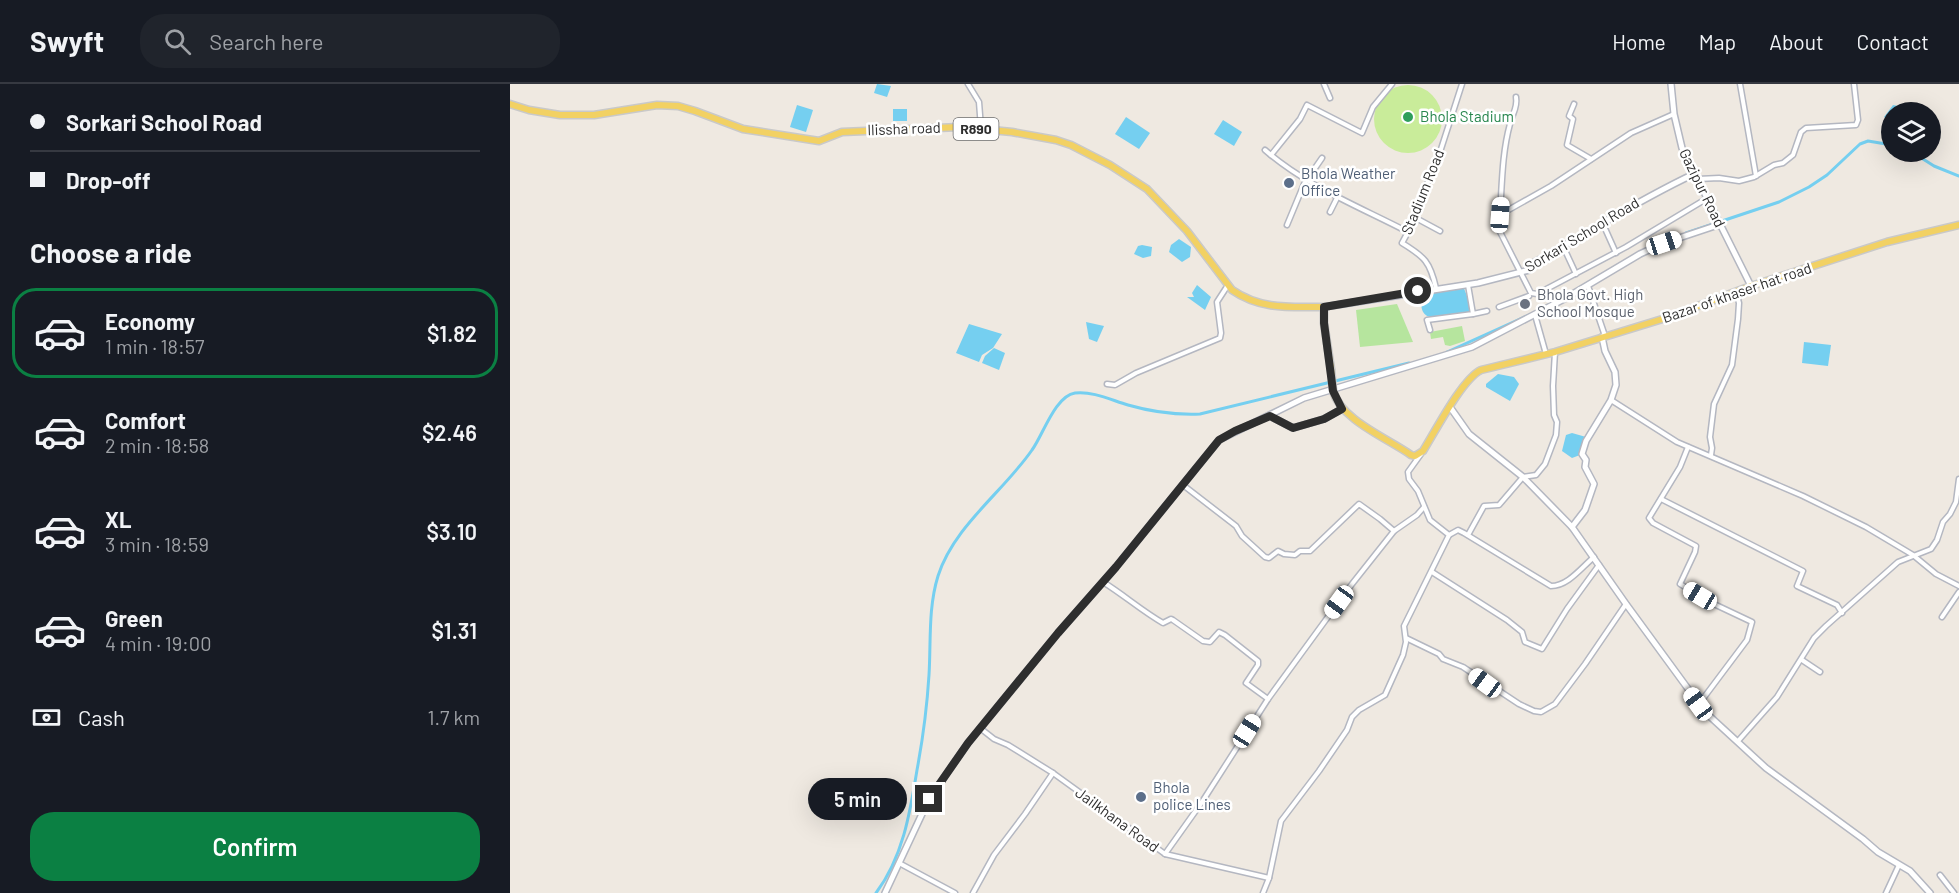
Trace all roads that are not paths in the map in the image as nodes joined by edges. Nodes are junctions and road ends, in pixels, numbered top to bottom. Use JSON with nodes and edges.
{"nodes":[{"id":1,"x":968,"y":84,"type":"edge"},
{"id":2,"x":1324,"y":84,"type":"edge"},
{"id":3,"x":1392,"y":84,"type":"edge"},
{"id":4,"x":1462,"y":84,"type":"edge"},
{"id":5,"x":1671,"y":84,"type":"edge"},
{"id":6,"x":1740,"y":84,"type":"edge"},
{"id":7,"x":1854,"y":84,"type":"edge"},
{"id":8,"x":1515,"y":97,"type":"dead end"},
{"id":9,"x":1330,"y":98,"type":"dead end"},
{"id":10,"x":510,"y":104,"type":"edge"},
{"id":11,"x":1574,"y":104,"type":"dead end"},
{"id":12,"x":1674,"y":114,"type":"junction"},
{"id":13,"x":981,"y":129,"type":"junction"},
{"id":14,"x":1265,"y":150,"type":"dead end"},
{"id":15,"x":1271,"y":155,"type":"junction"},
{"id":16,"x":1322,"y":158,"type":"dead end"},
{"id":17,"x":1591,"y":159,"type":"junction"},
{"id":18,"x":1756,"y":176,"type":"junction"},
{"id":19,"x":1696,"y":177,"type":"junction"},
{"id":20,"x":1308,"y":179,"type":"junction"},
{"id":21,"x":1338,"y":196,"type":"junction"},
{"id":22,"x":1706,"y":199,"type":"junction"},
{"id":23,"x":1330,"y":212,"type":"dead end"},
{"id":24,"x":1500,"y":215,"type":"junction"},
{"id":25,"x":1414,"y":217,"type":"junction"},
{"id":26,"x":1603,"y":224,"type":"junction"},
{"id":27,"x":1721,"y":224,"type":"junction"},
{"id":28,"x":1287,"y":225,"type":"dead end"},
{"id":29,"x":1959,"y":225,"type":"edge"},
{"id":30,"x":1440,"y":231,"type":"dead end"},
{"id":31,"x":1408,"y":232,"type":"junction"},
{"id":32,"x":1563,"y":246,"type":"junction"},
{"id":33,"x":1617,"y":253,"type":"junction"},
{"id":34,"x":1521,"y":272,"type":"junction"},
{"id":35,"x":1576,"y":274,"type":"junction"},
{"id":36,"x":1468,"y":284,"type":"junction"},
{"id":37,"x":1228,"y":285,"type":"junction"},
{"id":38,"x":1588,"y":286,"type":"junction"},
{"id":39,"x":1751,"y":286,"type":"junction"},
{"id":40,"x":1436,"y":288,"type":"junction"},
{"id":41,"x":1736,"y":292,"type":"junction"},
{"id":42,"x":1529,"y":296,"type":"dead end"},
{"id":43,"x":1324,"y":307,"type":"junction"},
{"id":44,"x":1499,"y":307,"type":"dead end"},
{"id":45,"x":1487,"y":311,"type":"dead end"},
{"id":46,"x":1473,"y":314,"type":"junction"},
{"id":47,"x":1534,"y":314,"type":"junction"},
{"id":48,"x":1430,"y":330,"type":"dead end"},
{"id":49,"x":1604,"y":337,"type":"junction"},
{"id":50,"x":1555,"y":352,"type":"junction"},
{"id":51,"x":1546,"y":354,"type":"junction"},
{"id":52,"x":1107,"y":384,"type":"dead end"},
{"id":53,"x":1611,"y":400,"type":"junction"},
{"id":54,"x":1450,"y":407,"type":"junction"},
{"id":55,"x":1342,"y":409,"type":"junction"},
{"id":56,"x":1270,"y":416,"type":"junction"},
{"id":57,"x":1688,"y":447,"type":"junction"},
{"id":58,"x":1423,"y":451,"type":"junction"},
{"id":59,"x":1711,"y":456,"type":"junction"},
{"id":60,"x":1522,"y":477,"type":"junction"},
{"id":61,"x":1959,"y":479,"type":"edge"},
{"id":62,"x":1182,"y":484,"type":"junction"},
{"id":63,"x":1661,"y":499,"type":"junction"},
{"id":64,"x":1424,"y":507,"type":"junction"},
{"id":65,"x":1572,"y":527,"type":"junction"},
{"id":66,"x":1394,"y":531,"type":"junction"},
{"id":67,"x":1449,"y":535,"type":"junction"},
{"id":68,"x":1468,"y":536,"type":"junction"},
{"id":69,"x":1912,"y":555,"type":"junction"},
{"id":70,"x":1594,"y":557,"type":"junction"},
{"id":71,"x":1599,"y":565,"type":"junction"},
{"id":72,"x":1432,"y":572,"type":"junction"},
{"id":73,"x":1104,"y":582,"type":"junction"},
{"id":74,"x":1959,"y":586,"type":"edge"},
{"id":75,"x":1959,"y":592,"type":"edge"},
{"id":76,"x":1626,"y":604,"type":"junction"},
{"id":77,"x":1842,"y":613,"type":"junction"},
{"id":78,"x":1942,"y":617,"type":"dead end"},
{"id":79,"x":1405,"y":638,"type":"junction"},
{"id":80,"x":1802,"y":660,"type":"junction"},
{"id":81,"x":1820,"y":672,"type":"dead end"},
{"id":82,"x":1268,"y":699,"type":"junction"},
{"id":83,"x":1698,"y":704,"type":"junction"},
{"id":84,"x":980,"y":728,"type":"junction"},
{"id":85,"x":1738,"y":741,"type":"junction"},
{"id":86,"x":1053,"y":773,"type":"junction"},
{"id":87,"x":1165,"y":854,"type":"junction"},
{"id":88,"x":899,"y":863,"type":"junction"},
{"id":89,"x":1899,"y":865,"type":"junction"},
{"id":90,"x":1940,"y":875,"type":"dead end"},
{"id":91,"x":1269,"y":878,"type":"junction"},
{"id":92,"x":885,"y":893,"type":"edge"},
{"id":93,"x":955,"y":893,"type":"edge"},
{"id":94,"x":973,"y":893,"type":"edge"},
{"id":95,"x":1263,"y":893,"type":"edge"},
{"id":96,"x":1886,"y":893,"type":"edge"},
{"id":97,"x":1930,"y":893,"type":"edge"},
{"id":98,"x":1954,"y":893,"type":"edge"}],
"edges":[{"from":1,"to":13,"type":"street"},
{"from":2,"to":9,"type":"street"},
{"from":3,"to":15,"type":"street"},
{"from":4,"to":25,"type":"street","name":"Stadium Road"},
{"from":5,"to":12,"type":"street","name":"Gazipur Road"},
{"from":6,"to":18,"type":"street"},
{"from":7,"to":18,"type":"street"},
{"from":8,"to":24,"type":"street"},
{"from":10,"to":13,"type":"main road","name":"Ilissha road","number":"R890"},
{"from":11,"to":17,"type":"street"},
{"from":12,"to":17,"type":"street"},
{"from":12,"to":19,"type":"street","name":"Gazipur Road"},
{"from":13,"to":37,"type":"main road","name":"Ilissha road","number":"R890"},
{"from":14,"to":15,"type":"street"},
{"from":15,"to":20,"type":"street"},
{"from":16,"to":20,"type":"street"},
{"from":17,"to":24,"type":"street"},
{"from":18,"to":19,"type":"street"},
{"from":19,"to":22,"type":"street","name":"Gazipur Road"},
{"from":19,"to":26,"type":"street","name":"Sorkari School Road"},
{"from":20,"to":21,"type":"street"},
{"from":20,"to":28,"type":"street"},
{"from":21,"to":23,"type":"street"},
{"from":21,"to":31,"type":"street"},
{"from":22,"to":27,"type":"street","name":"Gazipur Road"},
{"from":22,"to":33,"type":"street"},
{"from":24,"to":34,"type":"street"},
{"from":25,"to":30,"type":"street"},
{"from":25,"to":31,"type":"street","name":"Stadium Road"},
{"from":26,"to":32,"type":"street","name":"Sorkari School Road"},
{"from":26,"to":33,"type":"street"},
{"from":27,"to":38,"type":"street"},
{"from":27,"to":39,"type":"street","name":"Gazipur Road"},
{"from":29,"to":39,"type":"main road","name":"Bazar of khaser hat road"},
{"from":31,"to":40,"type":"street","name":"Stadium Road"},
{"from":32,"to":34,"type":"street","name":"Sorkari School Road"},
{"from":32,"to":35,"type":"street"},
{"from":33,"to":35,"type":"street"},
{"from":34,"to":35,"type":"street"},
{"from":34,"to":36,"type":"street","name":"Sorkari School Road"},
{"from":36,"to":40,"type":"street","name":"Sorkari School Road"},
{"from":36,"to":46,"type":"street"},
{"from":37,"to":43,"type":"main road","name":"Ilissha road","number":"R890"},
{"from":37,"to":52,"type":"street"},
{"from":38,"to":47,"type":"street"},
{"from":38,"to":49,"type":"street"},
{"from":39,"to":41,"type":"main road","name":"Bazar of khaser hat road"},
{"from":40,"to":43,"type":"street","name":"Sorkari School Road"},
{"from":41,"to":49,"type":"main road","name":"Bazar of khaser hat road"},
{"from":41,"to":59,"type":"street"},
{"from":42,"to":44,"type":"street"},
{"from":43,"to":55,"type":"main road","bridge":true},
{"from":45,"to":46,"type":"street"},
{"from":46,"to":48,"type":"street"},
{"from":47,"to":51,"type":"street"},
{"from":47,"to":56,"type":"street"},
{"from":49,"to":50,"type":"main road","name":"Bazar of khaser hat road"},
{"from":49,"to":53,"type":"street"},
{"from":50,"to":51,"type":"main road","name":"Bazar of khaser hat road"},
{"from":50,"to":60,"type":"street"},
{"from":51,"to":54,"type":"main road","name":"Bazar of khaser hat road"},
{"from":53,"to":57,"type":"street"},
{"from":53,"to":65,"type":"street"},
{"from":54,"to":58,"type":"main road","name":"Bazar of khaser hat road"},
{"from":54,"to":60,"type":"street"},
{"from":55,"to":56,"type":"street"},
{"from":55,"to":58,"type":"main road"},
{"from":56,"to":62,"type":"street"},
{"from":57,"to":59,"type":"street"},
{"from":57,"to":63,"type":"street"},
{"from":58,"to":64,"type":"street"},
{"from":59,"to":69,"type":"street"},
{"from":60,"to":65,"type":"street"},
{"from":60,"to":68,"type":"street"},
{"from":61,"to":69,"type":"street"},
{"from":62,"to":66,"type":"street"},
{"from":62,"to":73,"type":"street"},
{"from":63,"to":77,"type":"street"},
{"from":63,"to":83,"type":"street"},
{"from":64,"to":66,"type":"street"},
{"from":64,"to":67,"type":"street"},
{"from":65,"to":70,"type":"street"},
{"from":66,"to":82,"type":"street"},
{"from":67,"to":68,"type":"street"},
{"from":67,"to":72,"type":"street"},
{"from":68,"to":70,"type":"street"},
{"from":69,"to":74,"type":"street"},
{"from":69,"to":77,"type":"street"},
{"from":70,"to":71,"type":"street"},
{"from":71,"to":72,"type":"street"},
{"from":71,"to":76,"type":"street"},
{"from":72,"to":79,"type":"street"},
{"from":73,"to":82,"type":"street"},
{"from":73,"to":84,"type":"street"},
{"from":75,"to":78,"type":"street"},
{"from":76,"to":79,"type":"street"},
{"from":76,"to":83,"type":"street"},
{"from":77,"to":80,"type":"street"},
{"from":79,"to":91,"type":"street"},
{"from":80,"to":81,"type":"street"},
{"from":80,"to":85,"type":"street"},
{"from":82,"to":87,"type":"street"},
{"from":83,"to":85,"type":"street"},
{"from":84,"to":86,"type":"street","name":"Jailkhana Road"},
{"from":84,"to":88,"type":"street"},
{"from":85,"to":89,"type":"street"},
{"from":86,"to":87,"type":"street","name":"Jailkhana Road"},
{"from":86,"to":94,"type":"street"},
{"from":87,"to":91,"type":"street","name":"Jailkhana Road"},
{"from":88,"to":92,"type":"street"},
{"from":88,"to":93,"type":"street"},
{"from":89,"to":96,"type":"street"},
{"from":89,"to":97,"type":"street"},
{"from":90,"to":98,"type":"street"},
{"from":91,"to":95,"type":"street"}]}
